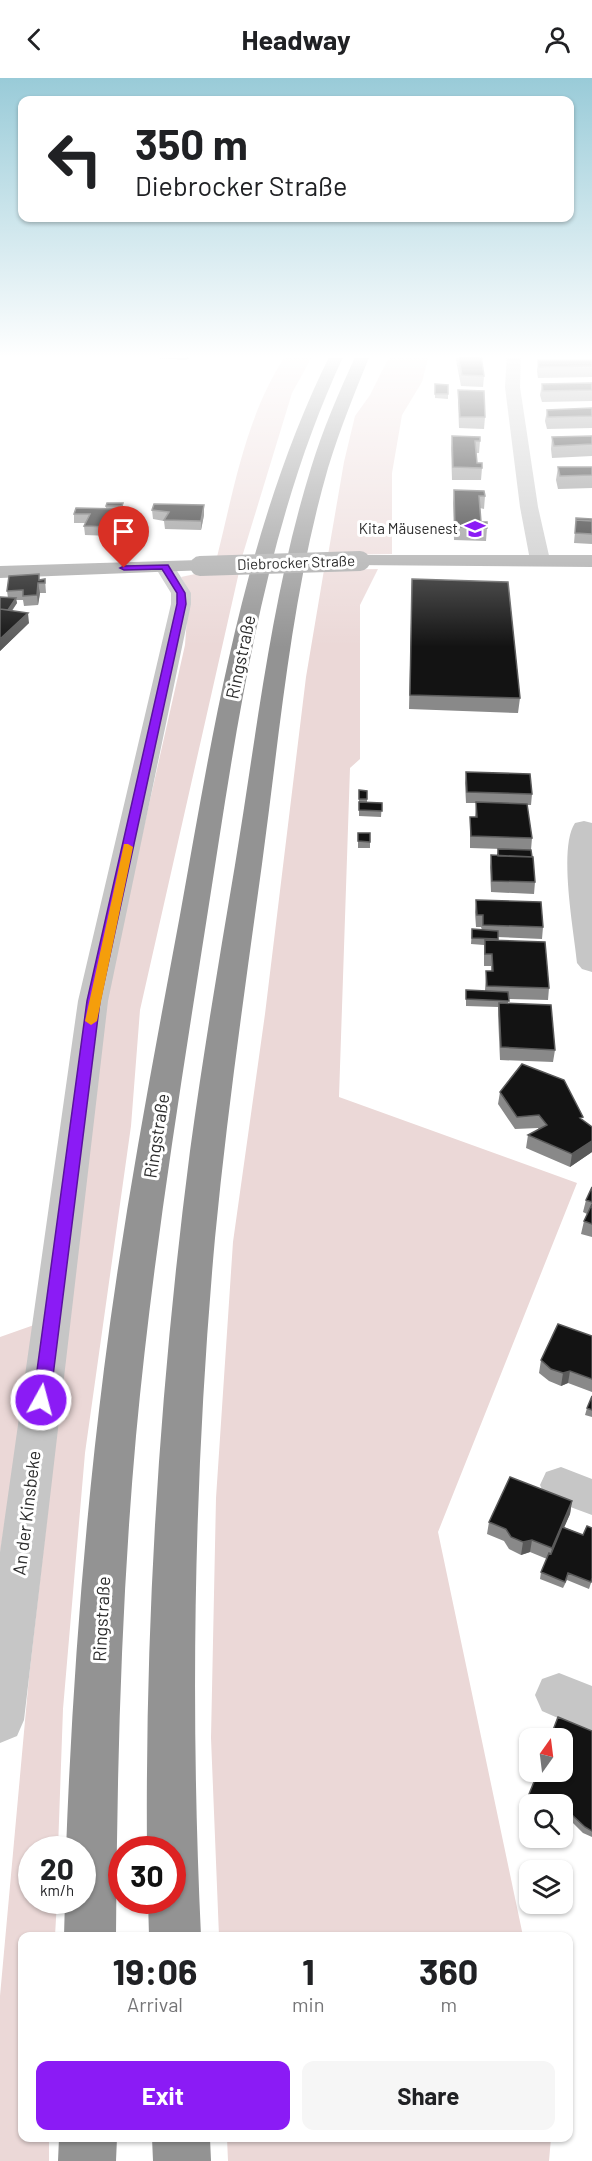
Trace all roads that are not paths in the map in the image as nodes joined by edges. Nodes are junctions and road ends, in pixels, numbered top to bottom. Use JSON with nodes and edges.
{"nodes":[{"id":1,"x":295,"y":452,"type":"edge"},
{"id":2,"x":324,"y":452,"type":"edge"},
{"id":3,"x":520,"y":452,"type":"edge"},
{"id":4,"x":540,"y":560,"type":"junction"},
{"id":5,"x":592,"y":561,"type":"edge"},
{"id":6,"x":165,"y":567,"type":"junction"},
{"id":7,"x":0,"y":572,"type":"edge"},
{"id":8,"x":585,"y":845,"type":"edge"},
{"id":9,"x":592,"y":963,"type":"edge"},
{"id":10,"x":0,"y":1720,"type":"edge"},
{"id":11,"x":172,"y":1836,"type":"edge"},
{"id":12,"x":174,"y":1914,"type":"edge"},
{"id":13,"x":90,"y":1932,"type":"edge"},
{"id":14,"x":175,"y":1932,"type":"edge"},
{"id":15,"x":88,"y":2142,"type":"edge"},
{"id":16,"x":181,"y":2142,"type":"edge"},
{"id":17,"x":87,"y":2161,"type":"edge"},
{"id":18,"x":182,"y":2161,"type":"edge"}],
"edges":[{"from":1,"to":13,"type":"highway","name":"Ringstraße"},
{"from":2,"to":11,"type":"highway","name":"Ringstraße"},
{"from":3,"to":4,"type":"street"},
{"from":4,"to":5,"type":"main road","name":"Diebrocker Straße"},
{"from":4,"to":6,"type":"main road","name":"Diebrocker Straße","bridge":true},
{"from":6,"to":7,"type":"main road","name":"Diebrocker Straße"},
{"from":6,"to":10,"type":"street","name":"An der Kinsbeke"},
{"from":8,"to":9,"type":"street"},
{"from":12,"to":14,"type":"highway"},
{"from":15,"to":17,"type":"highway"},
{"from":16,"to":18,"type":"highway"}]}
